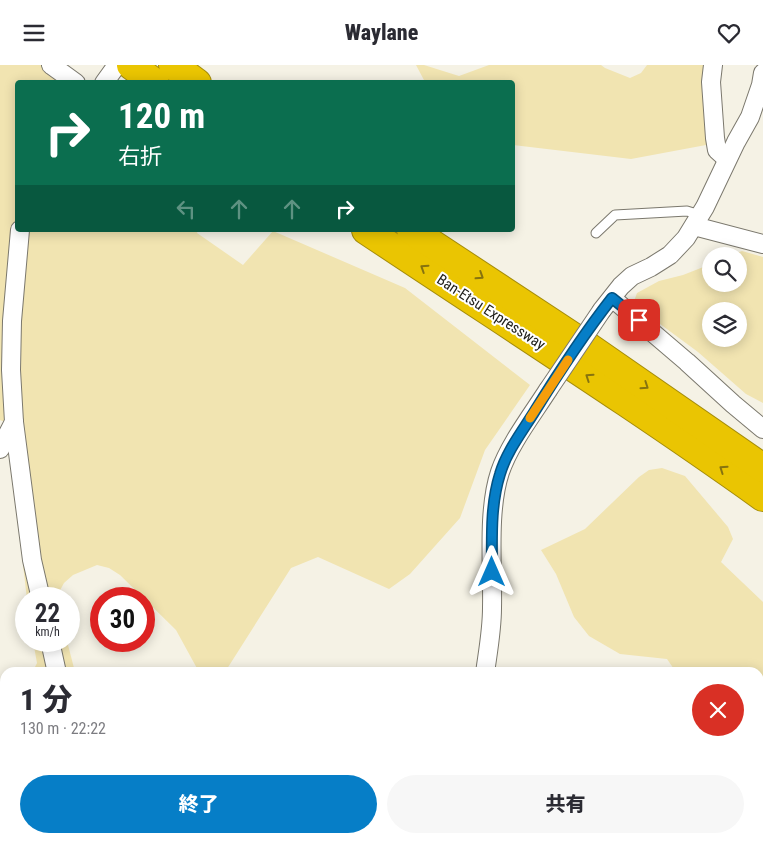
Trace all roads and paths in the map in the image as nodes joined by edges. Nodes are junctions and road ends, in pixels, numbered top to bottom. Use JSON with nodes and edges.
{"nodes":[{"id":1,"x":51,"y":65,"type":"edge"},
{"id":2,"x":117,"y":65,"type":"edge"},
{"id":3,"x":131,"y":65,"type":"edge"},
{"id":4,"x":172,"y":65,"type":"edge"},
{"id":5,"x":713,"y":65,"type":"edge"},
{"id":6,"x":763,"y":73,"type":"edge"},
{"id":7,"x":72,"y":80,"type":"edge"},
{"id":8,"x":106,"y":80,"type":"edge"},
{"id":9,"x":151,"y":80,"type":"edge"},
{"id":10,"x":193,"y":80,"type":"edge"},
{"id":11,"x":728,"y":159,"type":"junction"},
{"id":12,"x":697,"y":220,"type":"junction"},
{"id":13,"x":20,"y":232,"type":"edge"},
{"id":14,"x":369,"y":232,"type":"edge"},
{"id":15,"x":413,"y":232,"type":"edge"},
{"id":16,"x":596,"y":233,"type":"dead end"},
{"id":17,"x":763,"y":244,"type":"edge"},
{"id":18,"x":607,"y":304,"type":"junction"},
{"id":19,"x":14,"y":422,"type":"junction"},
{"id":20,"x":763,"y":429,"type":"edge"},
{"id":21,"x":0,"y":449,"type":"edge"},
{"id":22,"x":763,"y":468,"type":"edge"},
{"id":23,"x":763,"y":497,"type":"edge"},
{"id":24,"x":38,"y":587,"type":"edge"},
{"id":25,"x":52,"y":652,"type":"edge"},
{"id":26,"x":56,"y":667,"type":"edge"},
{"id":27,"x":486,"y":667,"type":"edge"}],
"edges":[{"from":1,"to":7,"type":"street"},
{"from":2,"to":8,"type":"street"},
{"from":3,"to":9,"type":"highway"},
{"from":4,"to":10,"type":"highway"},
{"from":5,"to":11,"type":"street"},
{"from":6,"to":11,"type":"street"},
{"from":11,"to":12,"type":"street"},
{"from":12,"to":16,"type":"lane"},
{"from":12,"to":17,"type":"street"},
{"from":12,"to":18,"type":"street"},
{"from":13,"to":19,"type":"street"},
{"from":23,"to":14,"type":"highway","name":"Ban-Etsu Expressway","one_way":true},
{"from":15,"to":22,"type":"highway","name":"Ban-Etsu Expressway","one_way":true},
{"from":18,"to":20,"type":"street"},
{"from":18,"to":27,"type":"street","bridge":true},
{"from":19,"to":21,"type":"street"},
{"from":19,"to":24,"type":"street"},
{"from":25,"to":26,"type":"street"}]}
